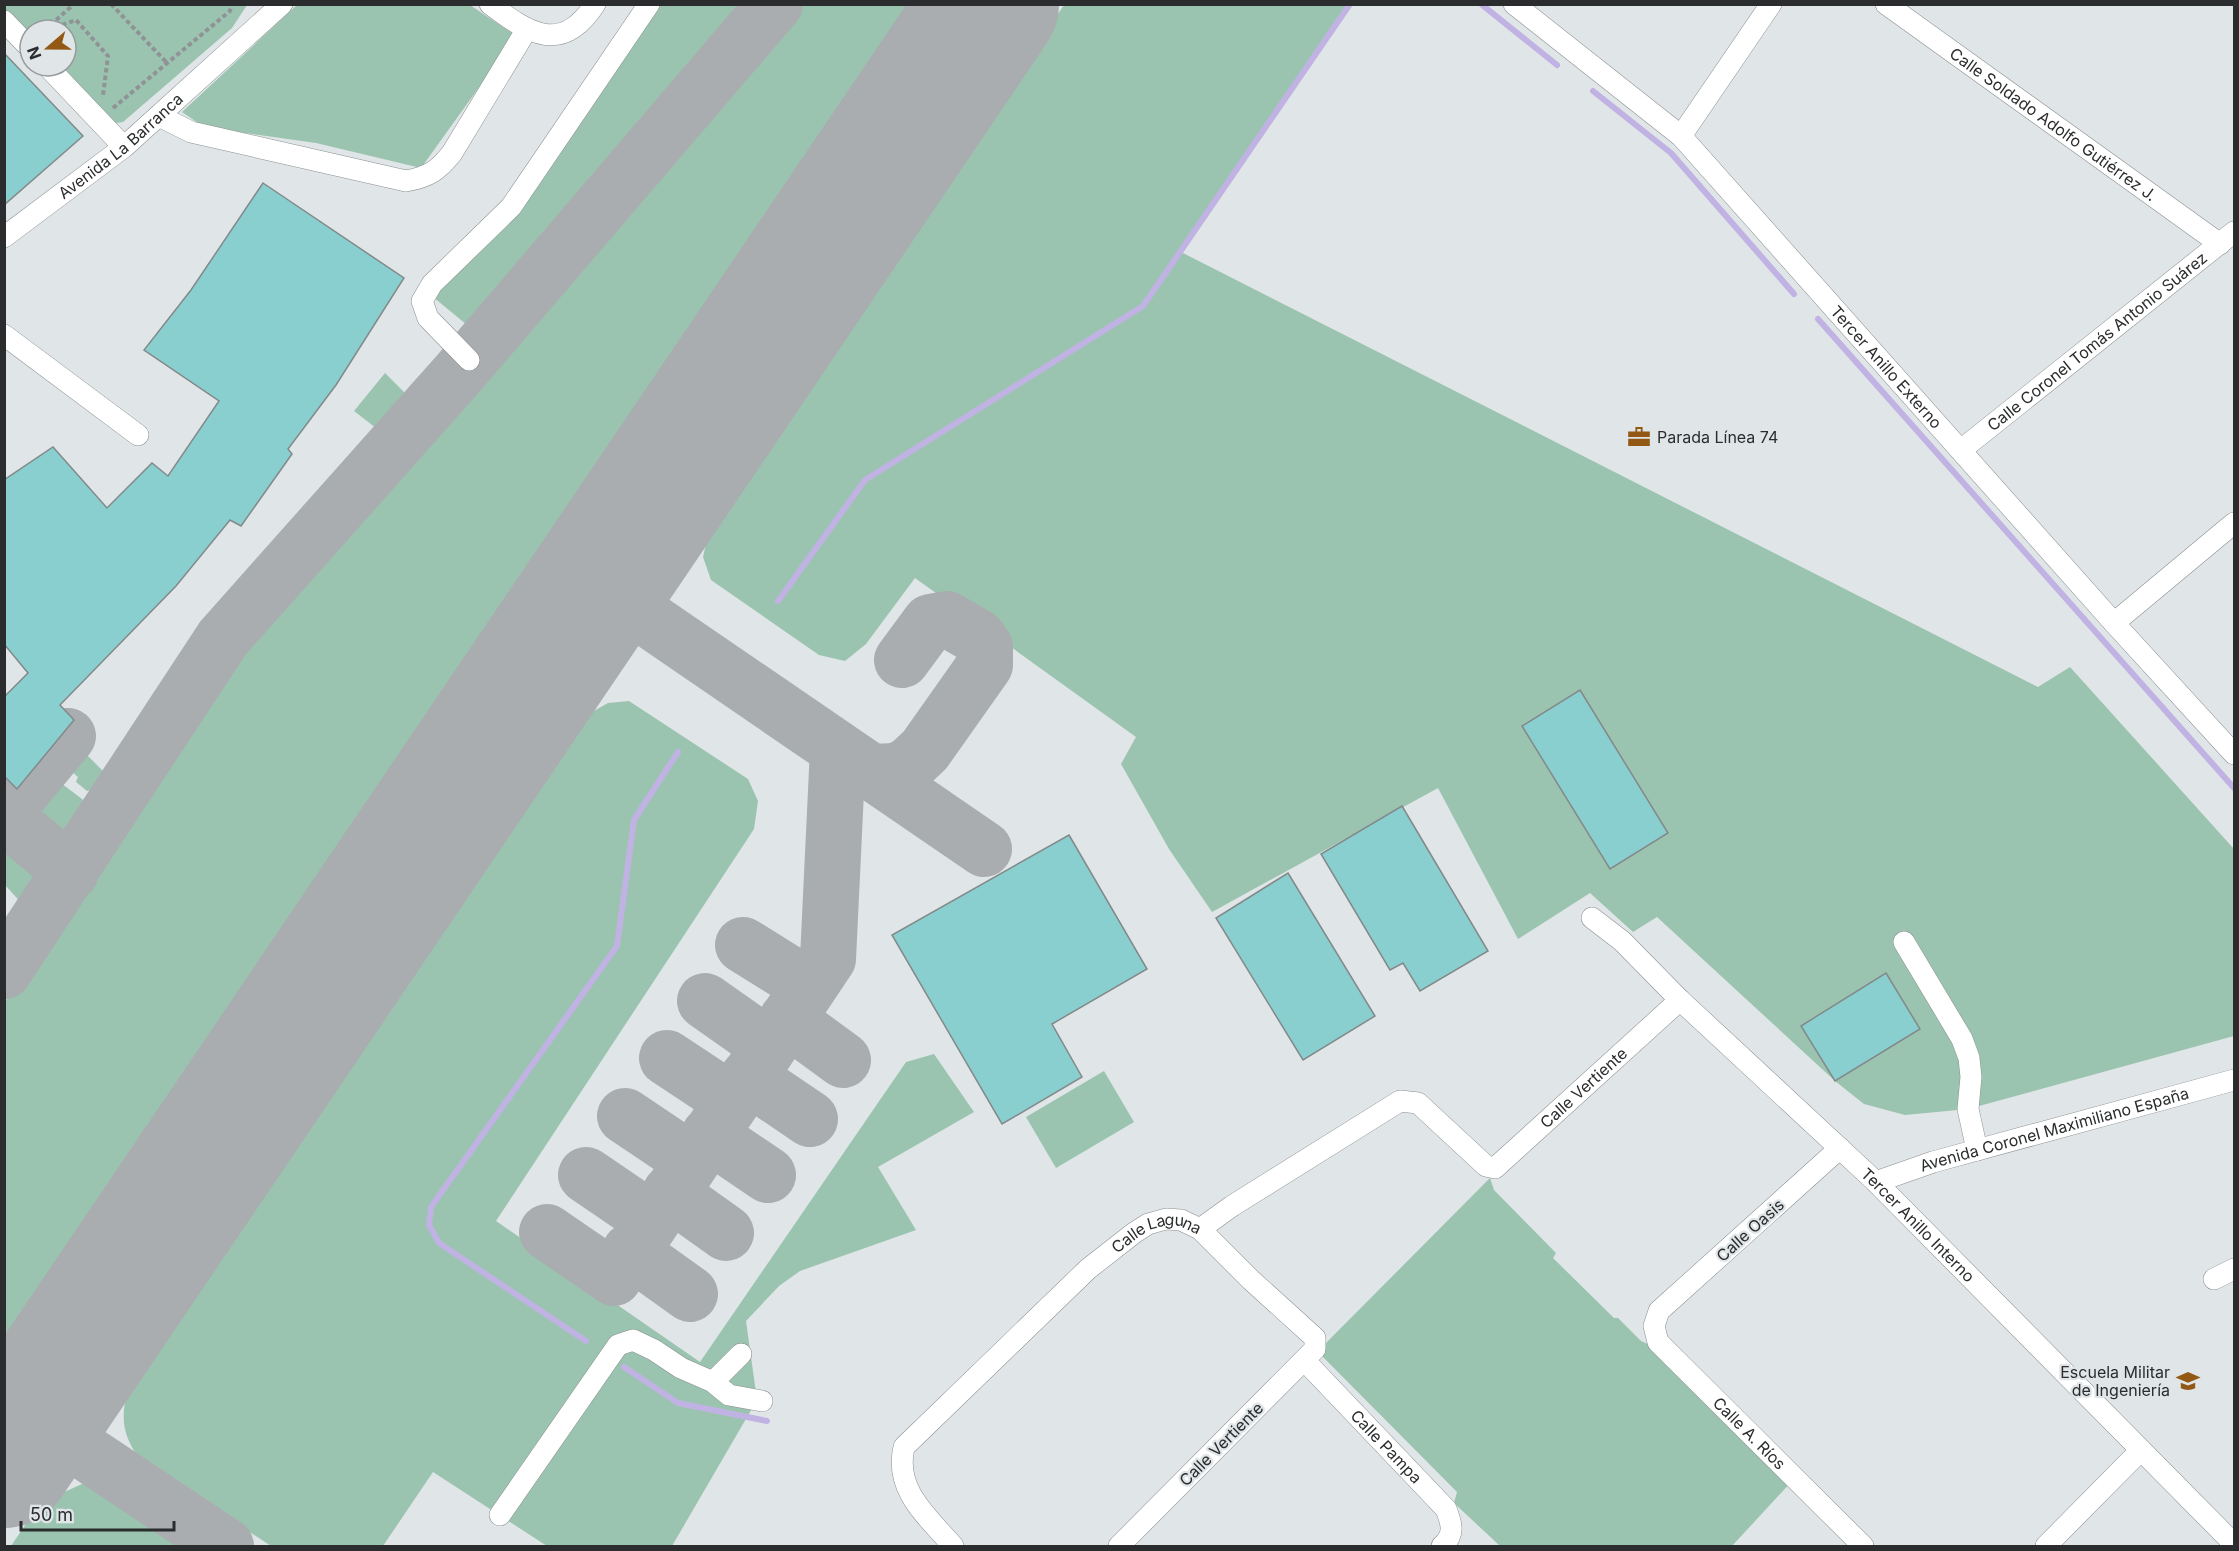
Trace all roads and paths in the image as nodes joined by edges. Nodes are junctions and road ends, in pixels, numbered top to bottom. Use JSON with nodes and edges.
{"nodes":[{"id":1,"x":74,"y":4,"type":"edge"},
{"id":2,"x":111,"y":4,"type":"edge"},
{"id":3,"x":232,"y":4,"type":"edge"},
{"id":4,"x":259,"y":4,"type":"edge"},
{"id":5,"x":282,"y":4,"type":"edge"},
{"id":6,"x":490,"y":4,"type":"edge"},
{"id":7,"x":595,"y":4,"type":"edge"},
{"id":8,"x":649,"y":4,"type":"edge"},
{"id":9,"x":1514,"y":4,"type":"edge"},
{"id":10,"x":1771,"y":4,"type":"edge"},
{"id":11,"x":1886,"y":4,"type":"edge"},
{"id":12,"x":59,"y":18,"type":"edge"},
{"id":13,"x":4,"y":21,"type":"edge"},
{"id":14,"x":78,"y":22,"type":"edge"},
{"id":15,"x":527,"y":29,"type":"junction"},
{"id":16,"x":18,"y":36,"type":"edge"},
{"id":17,"x":233,"y":50,"type":"junction"},
{"id":18,"x":167,"y":63,"type":"junction"},
{"id":19,"x":58,"y":78,"type":"edge"},
{"id":20,"x":95,"y":90,"type":"dead end"},
{"id":21,"x":102,"y":98,"type":"junction"},
{"id":22,"x":159,"y":116,"type":"junction"},
{"id":23,"x":1681,"y":136,"type":"junction"},
{"id":24,"x":123,"y":147,"type":"junction"},
{"id":25,"x":4,"y":237,"type":"edge"},
{"id":26,"x":2227,"y":238,"type":"edge"},
{"id":27,"x":4,"y":335,"type":"edge"},
{"id":28,"x":469,"y":360,"type":"dead end"},
{"id":29,"x":138,"y":435,"type":"dead end"},
{"id":30,"x":1961,"y":450,"type":"junction"},
{"id":31,"x":2235,"y":523,"type":"edge"},
{"id":32,"x":2114,"y":623,"type":"junction"},
{"id":33,"x":2235,"y":754,"type":"edge"},
{"id":34,"x":1592,"y":918,"type":"dead end"},
{"id":35,"x":1904,"y":942,"type":"dead end"},
{"id":36,"x":1680,"y":1000,"type":"junction"},
{"id":37,"x":2235,"y":1080,"type":"edge"},
{"id":38,"x":1840,"y":1148,"type":"junction"},
{"id":39,"x":1977,"y":1150,"type":"junction"},
{"id":40,"x":1486,"y":1166,"type":"joint"},
{"id":41,"x":1876,"y":1182,"type":"junction"},
{"id":42,"x":1200,"y":1228,"type":"junction"},
{"id":43,"x":2235,"y":1269,"type":"edge"},
{"id":44,"x":2214,"y":1279,"type":"dead end"},
{"id":45,"x":1659,"y":1311,"type":"joint"},
{"id":46,"x":741,"y":1354,"type":"dead end"},
{"id":47,"x":1305,"y":1361,"type":"junction"},
{"id":48,"x":713,"y":1382,"type":"junction"},
{"id":49,"x":762,"y":1401,"type":"dead end"},
{"id":50,"x":2141,"y":1449,"type":"junction"},
{"id":51,"x":500,"y":1515,"type":"dead end"},
{"id":52,"x":2231,"y":1532,"type":"edge"},
{"id":53,"x":1445,"y":1544,"type":"edge"},
{"id":54,"x":953,"y":1546,"type":"edge"},
{"id":55,"x":1119,"y":1546,"type":"edge"},
{"id":56,"x":1863,"y":1546,"type":"edge"},
{"id":57,"x":2046,"y":1546,"type":"edge"}],
"edges":[{"from":1,"to":12,"type":"path"},
{"from":2,"to":18,"type":"path"},
{"from":3,"to":18,"type":"path"},
{"from":4,"to":17,"type":"street","name":"Avenida La Barranca"},
{"from":5,"to":17,"type":"street","name":"Avenida La Barranca"},
{"from":6,"to":15,"type":"street"},
{"from":7,"to":15,"type":"street"},
{"from":8,"to":28,"type":"street"},
{"from":9,"to":23,"type":"street","name":"Tercer Anillo Externo"},
{"from":10,"to":23,"type":"street"},
{"from":11,"to":26,"type":"street","name":"Calle Soldado Adolfo Gutiérrez J."},
{"from":13,"to":16,"type":"street"},
{"from":14,"to":21,"type":"path"},
{"from":15,"to":22,"type":"street"},
{"from":17,"to":22,"type":"street","name":"Avenida La Barranca"},
{"from":18,"to":21,"type":"path"},
{"from":19,"to":24,"type":"street"},
{"from":20,"to":21,"type":"path"},
{"from":22,"to":24,"type":"street","name":"Avenida La Barranca"},
{"from":23,"to":30,"type":"street","name":"Tercer Anillo Externo"},
{"from":24,"to":25,"type":"street","name":"Avenida La Barranca"},
{"from":26,"to":30,"type":"street","name":"Calle Coronel Tomás Antonio Suárez"},
{"from":27,"to":29,"type":"street"},
{"from":30,"to":32,"type":"street","name":"Tercer Anillo Externo"},
{"from":31,"to":32,"type":"street"},
{"from":32,"to":33,"type":"street","name":"Tercer Anillo Externo"},
{"from":34,"to":36,"type":"street","name":"Tercer Anillo Interno"},
{"from":35,"to":39,"type":"street"},
{"from":36,"to":38,"type":"street","name":"Tercer Anillo Interno"},
{"from":36,"to":40,"type":"street","name":"Calle Vertiente"},
{"from":37,"to":39,"type":"street","name":"Avenida Coronel Maximiliano España"},
{"from":38,"to":41,"type":"street","name":"Tercer Anillo Interno"},
{"from":38,"to":45,"type":"street","name":"Calle Oasis"},
{"from":39,"to":41,"type":"street","name":"Avenida Coronel Maximiliano España"},
{"from":40,"to":42,"type":"street","name":"Calle Laguna"},
{"from":41,"to":50,"type":"street","name":"Tercer Anillo Interno"},
{"from":42,"to":47,"type":"street","name":"Calle Vertiente"},
{"from":42,"to":54,"type":"street","name":"Calle Laguna"},
{"from":43,"to":44,"type":"street"},
{"from":45,"to":56,"type":"street","name":"Calle A. Ríos"},
{"from":46,"to":48,"type":"street"},
{"from":47,"to":53,"type":"street","name":"Calle Pampa"},
{"from":47,"to":55,"type":"street","name":"Calle Vertiente"},
{"from":48,"to":49,"type":"street"},
{"from":48,"to":51,"type":"street"},
{"from":50,"to":52,"type":"street","name":"Tercer Anillo Interno"},
{"from":50,"to":57,"type":"street"}]}
